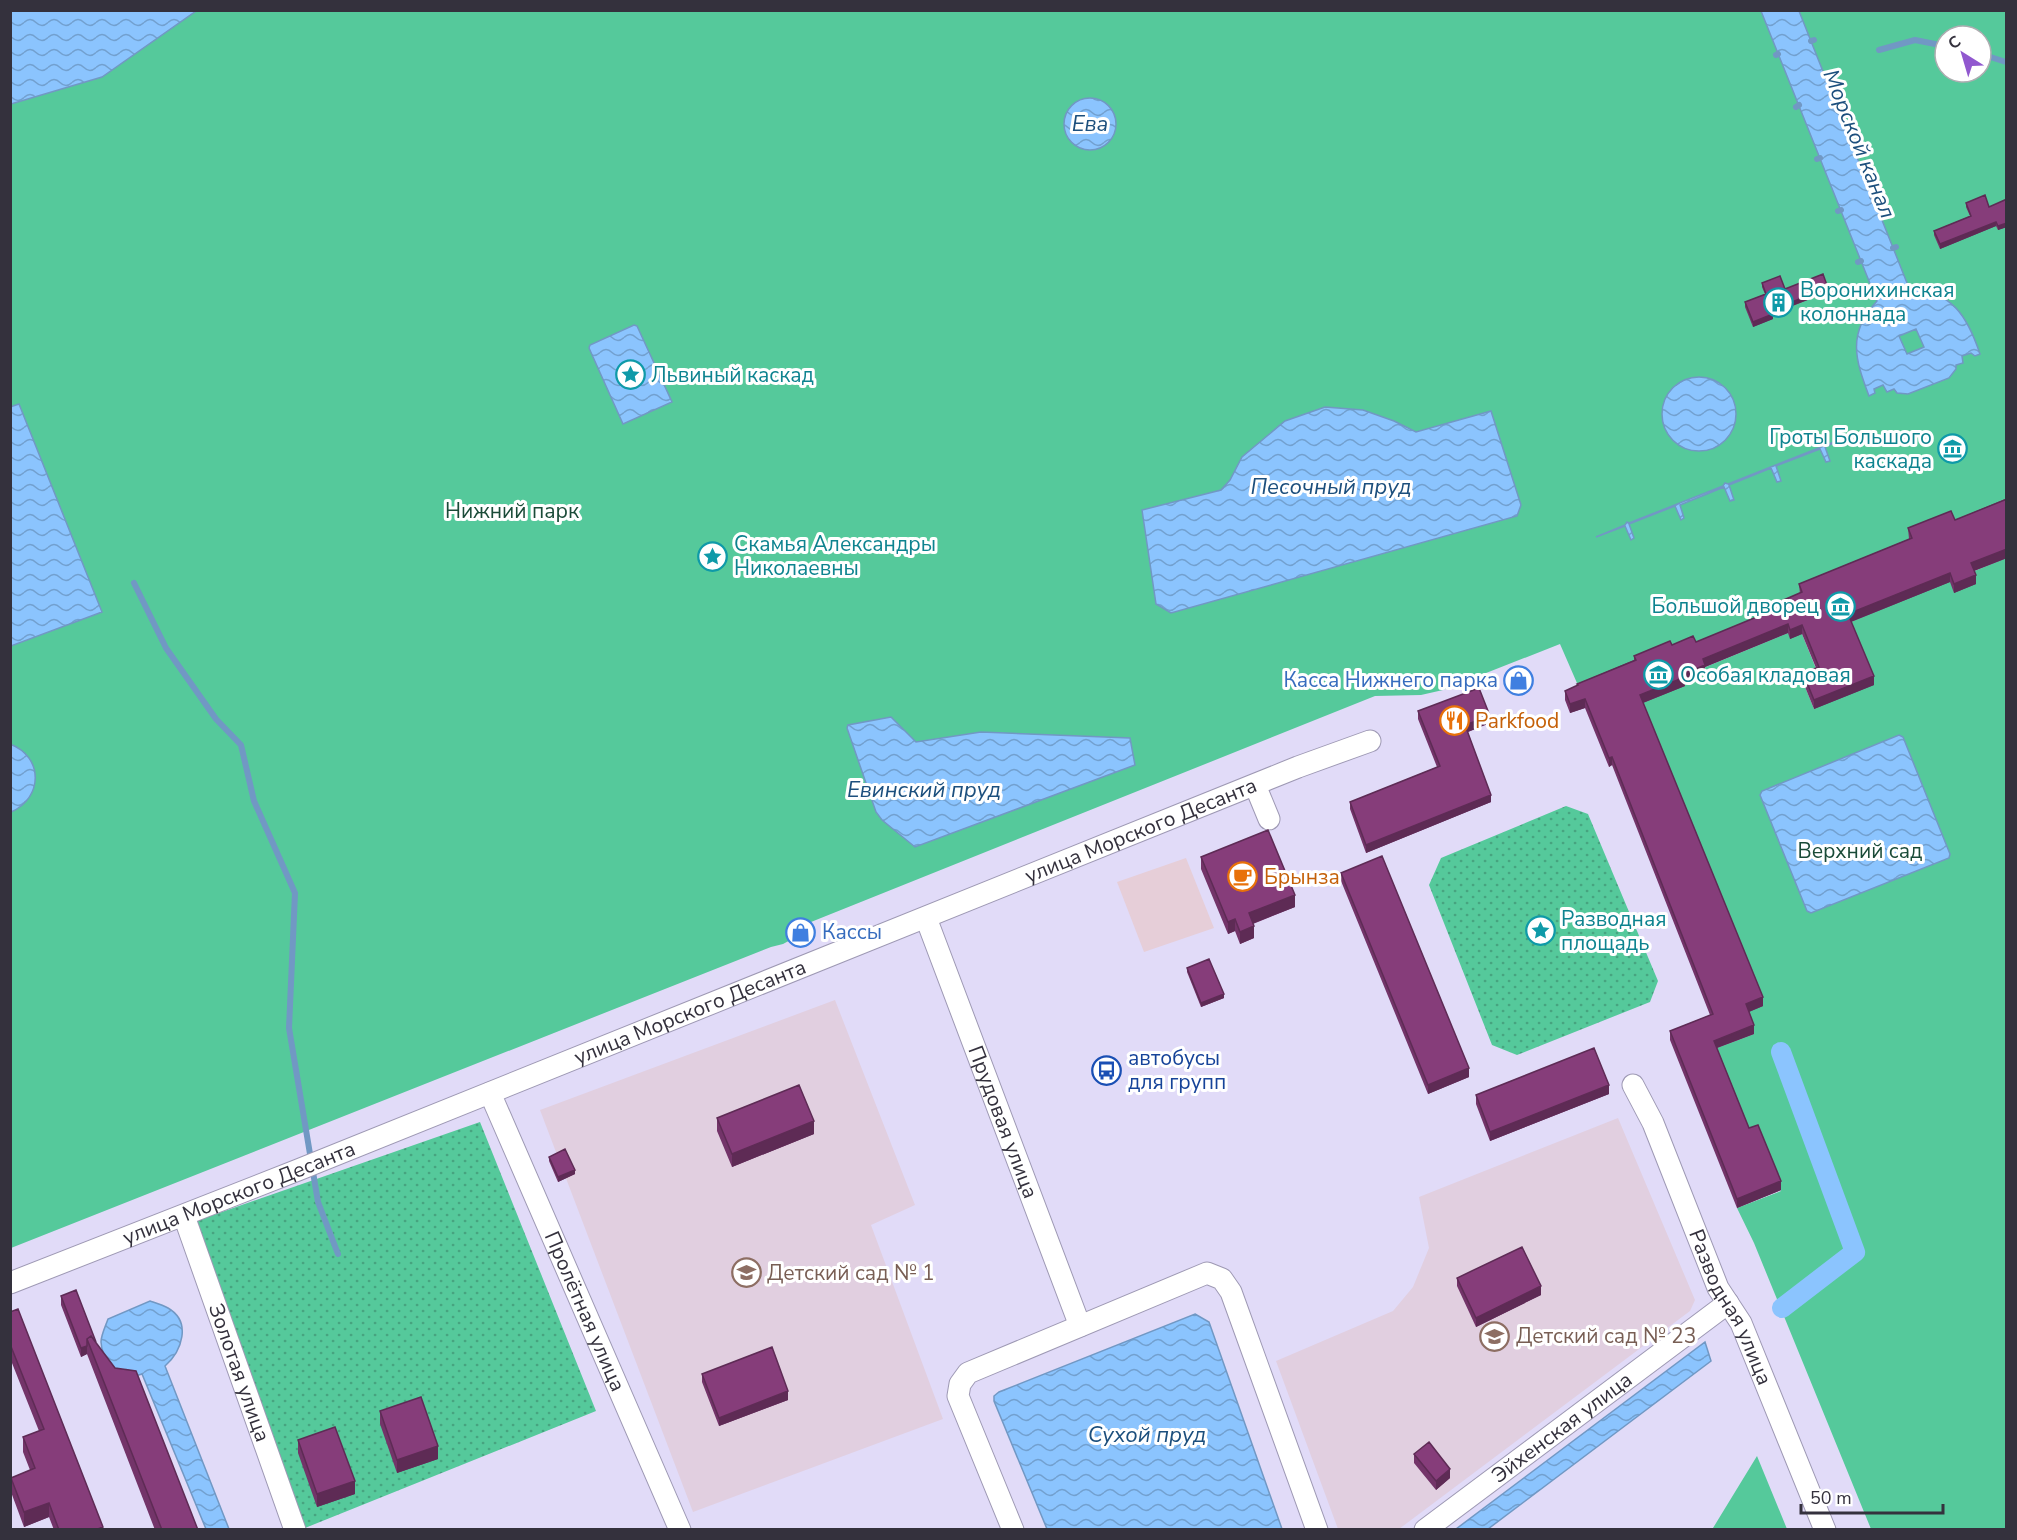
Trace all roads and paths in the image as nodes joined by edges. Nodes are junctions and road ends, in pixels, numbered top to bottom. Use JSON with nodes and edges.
{"nodes":[{"id":1,"x":1370,"y":741,"type":"dead end"},
{"id":2,"x":1255,"y":785,"type":"junction"},
{"id":3,"x":1269,"y":819,"type":"dead end"},
{"id":4,"x":926,"y":918,"type":"junction"},
{"id":5,"x":1633,"y":1085,"type":"dead end"},
{"id":6,"x":490,"y":1093,"type":"junction"},
{"id":7,"x":184,"y":1216,"type":"junction"},
{"id":8,"x":10,"y":1283,"type":"edge"},
{"id":9,"x":1728,"y":1303,"type":"junction"},
{"id":10,"x":1080,"y":1326,"type":"junction"},
{"id":11,"x":295,"y":1530,"type":"edge"},
{"id":12,"x":680,"y":1530,"type":"edge"},
{"id":13,"x":1013,"y":1530,"type":"edge"},
{"id":14,"x":1317,"y":1530,"type":"edge"},
{"id":15,"x":1425,"y":1530,"type":"edge"},
{"id":16,"x":1825,"y":1530,"type":"edge"}],
"edges":[{"from":1,"to":2,"type":"street","name":"улица Морского Десанта"},
{"from":2,"to":3,"type":"street"},
{"from":2,"to":4,"type":"street","name":"улица Морского Десанта"},
{"from":4,"to":6,"type":"street","name":"улица Морского Десанта"},
{"from":4,"to":10,"type":"street","name":"Прудовая улица"},
{"from":5,"to":9,"type":"street","name":"Разводная улица"},
{"from":6,"to":7,"type":"street","name":"улица Морского Десанта"},
{"from":6,"to":12,"type":"street","name":"Пролётная улица"},
{"from":7,"to":8,"type":"street","name":"улица Морского Десанта"},
{"from":7,"to":11,"type":"street","name":"Золотая улица"},
{"from":9,"to":15,"type":"street","name":"Эйхенская улица"},
{"from":9,"to":16,"type":"street","name":"Разводная улица"},
{"from":10,"to":13,"type":"street"},
{"from":10,"to":14,"type":"street"}]}
